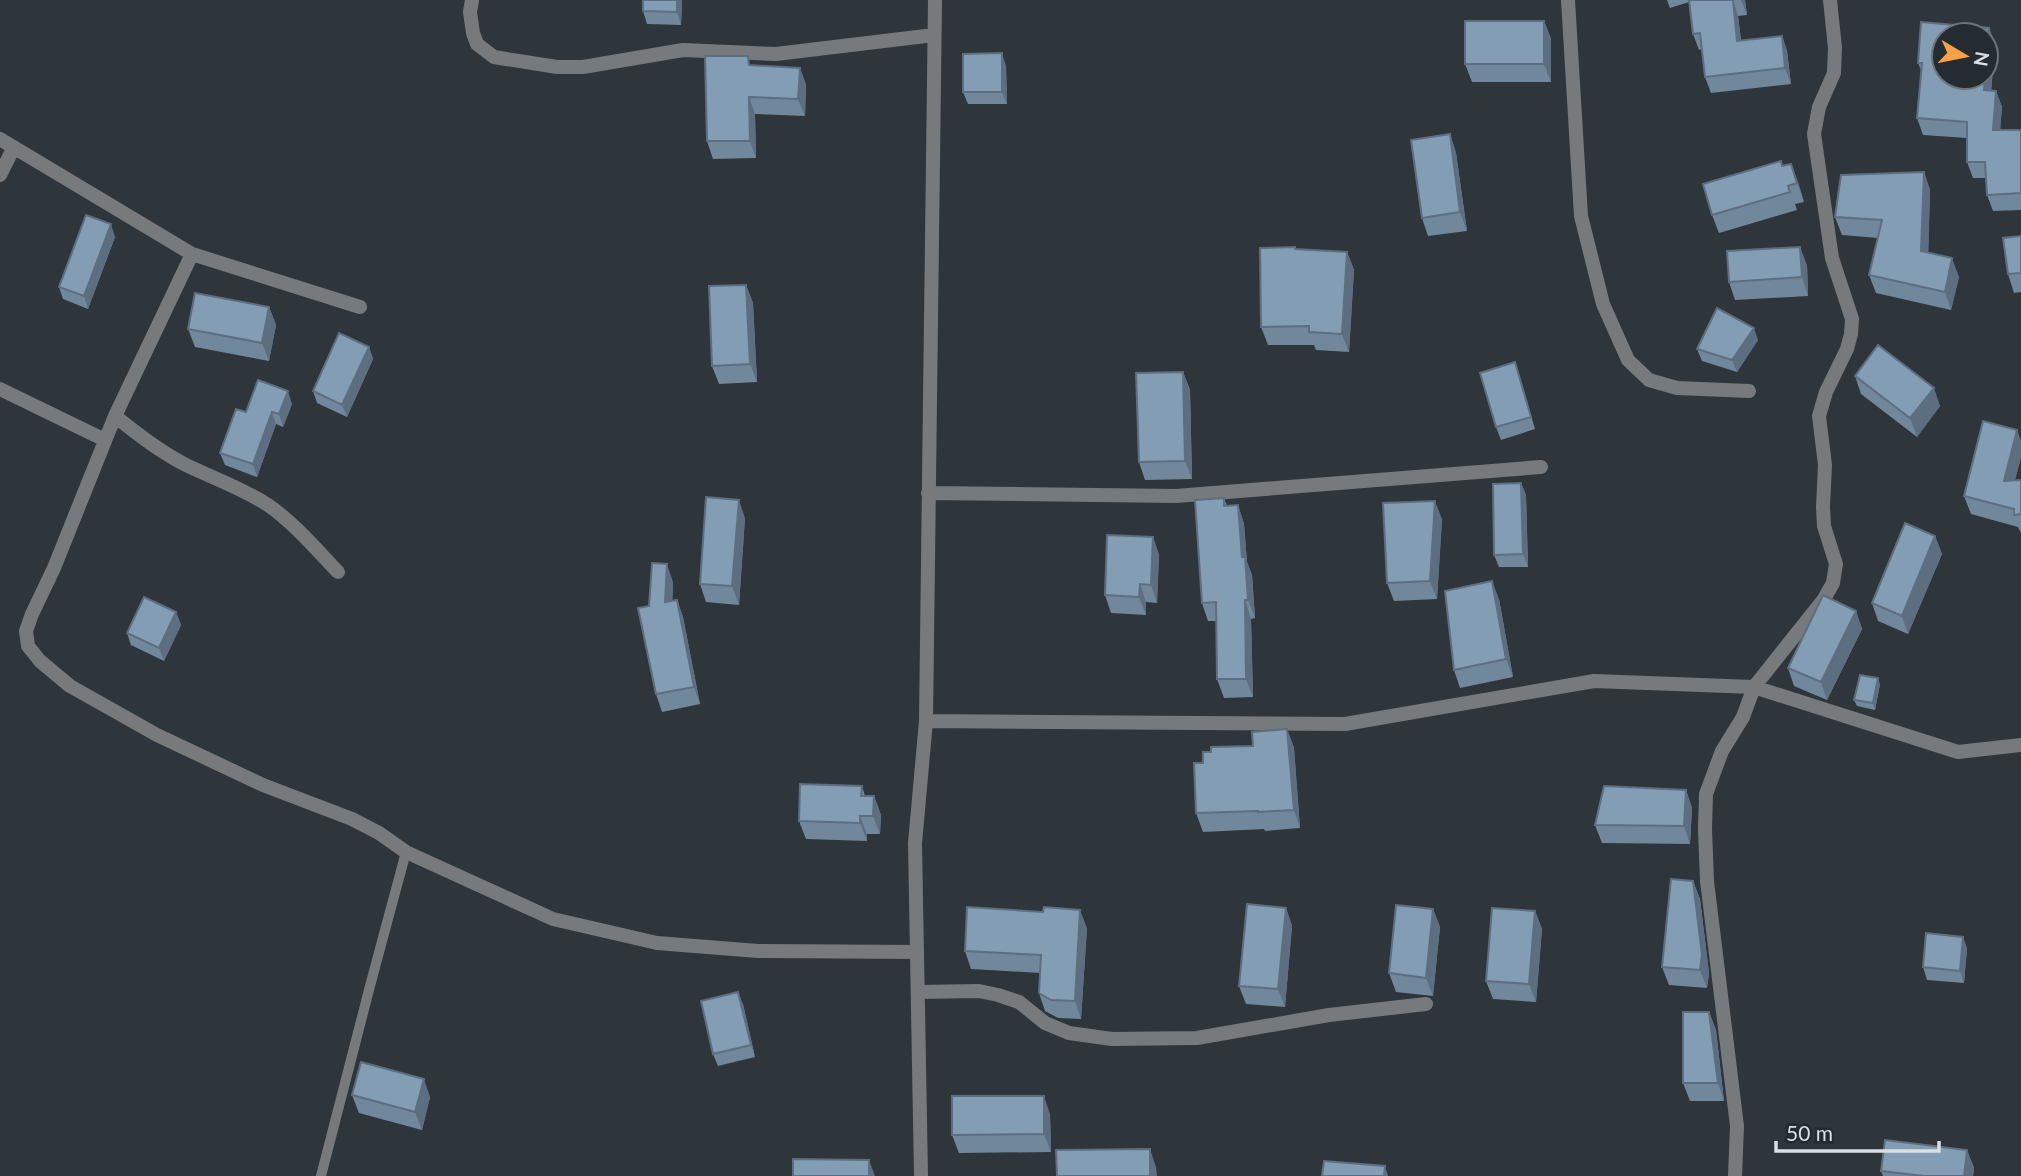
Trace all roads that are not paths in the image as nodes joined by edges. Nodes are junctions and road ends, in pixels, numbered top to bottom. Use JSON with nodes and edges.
{"nodes":[{"id":1,"x":472,"y":0,"type":"edge"},
{"id":2,"x":934,"y":0,"type":"edge"},
{"id":3,"x":1567,"y":0,"type":"edge"},
{"id":4,"x":1830,"y":0,"type":"edge"},
{"id":5,"x":934,"y":35,"type":"junction"},
{"id":6,"x":0,"y":139,"type":"edge"},
{"id":7,"x":14,"y":147,"type":"junction"},
{"id":8,"x":0,"y":175,"type":"edge"},
{"id":9,"x":192,"y":254,"type":"junction"},
{"id":10,"x":360,"y":307,"type":"dead end"},
{"id":11,"x":0,"y":389,"type":"edge"},
{"id":12,"x":1749,"y":391,"type":"dead end"},
{"id":13,"x":115,"y":416,"type":"junction"},
{"id":14,"x":105,"y":440,"type":"junction"},
{"id":15,"x":1541,"y":467,"type":"dead end"},
{"id":16,"x":928,"y":493,"type":"junction"},
{"id":17,"x":338,"y":572,"type":"dead end"},
{"id":18,"x":1754,"y":687,"type":"junction"},
{"id":19,"x":926,"y":721,"type":"junction"},
{"id":20,"x":2021,"y":745,"type":"edge"},
{"id":21,"x":406,"y":852,"type":"junction"},
{"id":22,"x":917,"y":952,"type":"junction"},
{"id":23,"x":918,"y":992,"type":"junction"},
{"id":24,"x":1426,"y":1004,"type":"dead end"},
{"id":25,"x":321,"y":1176,"type":"edge"},
{"id":26,"x":921,"y":1176,"type":"edge"},
{"id":27,"x":1735,"y":1176,"type":"edge"}],
"edges":[{"from":1,"to":5,"type":"street"},
{"from":2,"to":5,"type":"street"},
{"from":3,"to":12,"type":"street"},
{"from":4,"to":18,"type":"street"},
{"from":5,"to":16,"type":"street"},
{"from":6,"to":7,"type":"street"},
{"from":7,"to":8,"type":"street"},
{"from":7,"to":9,"type":"street"},
{"from":9,"to":10,"type":"street"},
{"from":9,"to":13,"type":"street"},
{"from":11,"to":14,"type":"street"},
{"from":13,"to":14,"type":"street"},
{"from":13,"to":17,"type":"street"},
{"from":14,"to":21,"type":"street"},
{"from":15,"to":16,"type":"street"},
{"from":16,"to":19,"type":"street"},
{"from":18,"to":19,"type":"street"},
{"from":18,"to":20,"type":"street"},
{"from":18,"to":27,"type":"street"},
{"from":19,"to":22,"type":"street"},
{"from":21,"to":22,"type":"street"},
{"from":21,"to":25,"type":"lane"},
{"from":22,"to":23,"type":"street"},
{"from":23,"to":24,"type":"street"},
{"from":23,"to":26,"type":"street"}]}
